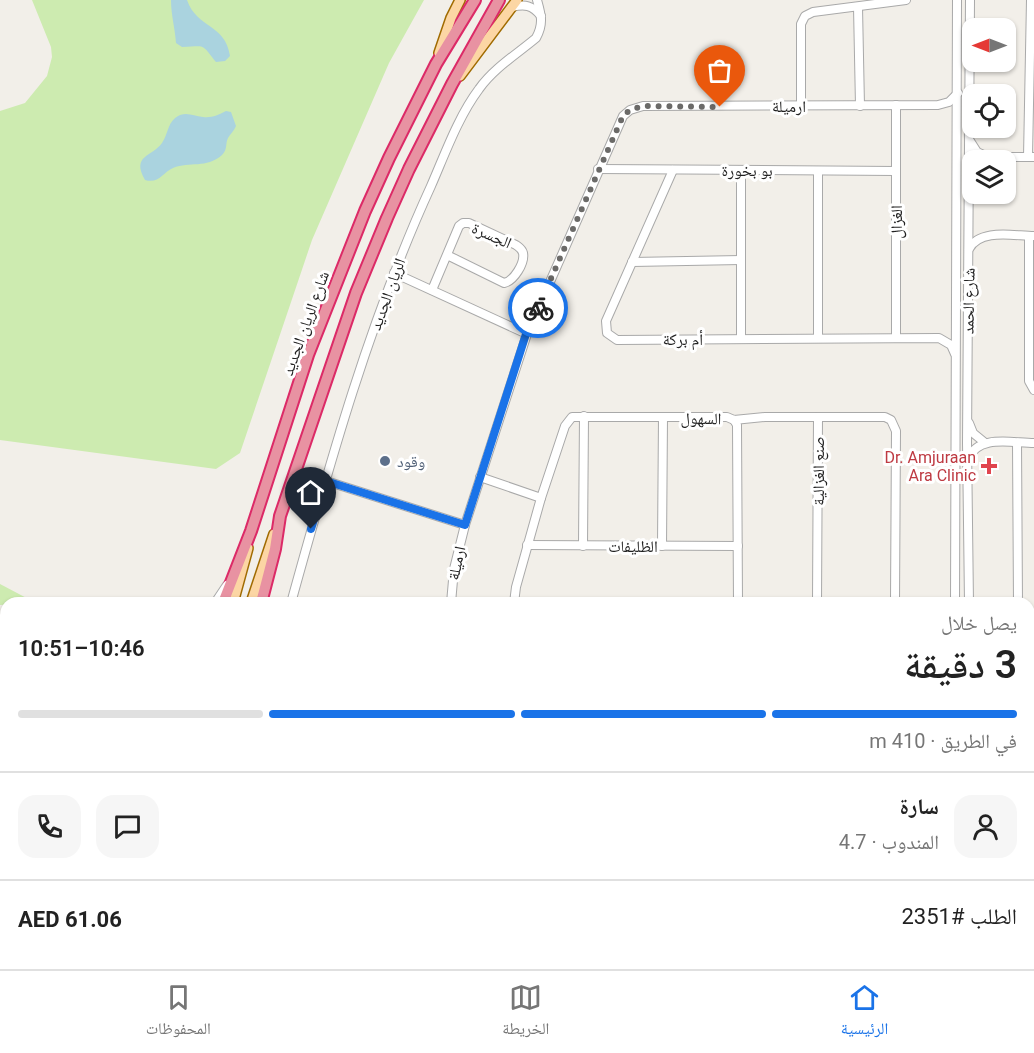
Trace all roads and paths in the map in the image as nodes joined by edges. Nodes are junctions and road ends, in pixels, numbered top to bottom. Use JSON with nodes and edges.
{"nodes":[{"id":1,"x":460,"y":0,"type":"edge"},
{"id":2,"x":476,"y":0,"type":"edge"},
{"id":3,"x":499,"y":0,"type":"edge"},
{"id":4,"x":537,"y":0,"type":"edge"},
{"id":5,"x":906,"y":0,"type":"edge"},
{"id":6,"x":957,"y":0,"type":"edge"},
{"id":7,"x":970,"y":0,"type":"edge"},
{"id":8,"x":1031,"y":0,"type":"edge"},
{"id":9,"x":514,"y":4,"type":"edge"},
{"id":10,"x":858,"y":7,"type":"junction"},
{"id":11,"x":542,"y":17,"type":"junction"},
{"id":12,"x":1032,"y":51,"type":"edge"},
{"id":13,"x":436,"y":64,"type":"junction"},
{"id":14,"x":452,"y":84,"type":"junction"},
{"id":15,"x":958,"y":93,"type":"junction"},
{"id":16,"x":896,"y":105,"type":"junction"},
{"id":17,"x":938,"y":105,"type":"junction"},
{"id":18,"x":801,"y":106,"type":"junction"},
{"id":19,"x":860,"y":106,"type":"junction"},
{"id":20,"x":957,"y":119,"type":"junction"},
{"id":21,"x":970,"y":140,"type":"junction"},
{"id":22,"x":970,"y":150,"type":"edge"},
{"id":23,"x":976,"y":150,"type":"edge"},
{"id":24,"x":1031,"y":157,"type":"edge"},
{"id":25,"x":598,"y":169,"type":"junction"},
{"id":26,"x":673,"y":170,"type":"junction"},
{"id":27,"x":741,"y":170,"type":"junction"},
{"id":28,"x":818,"y":171,"type":"junction"},
{"id":29,"x":896,"y":171,"type":"junction"},
{"id":30,"x":970,"y":204,"type":"edge"},
{"id":31,"x":970,"y":220,"type":"junction"},
{"id":32,"x":985,"y":236,"type":"junction"},
{"id":33,"x":1031,"y":236,"type":"edge"},
{"id":34,"x":969,"y":249,"type":"junction"},
{"id":35,"x":447,"y":255,"type":"junction"},
{"id":36,"x":741,"y":260,"type":"junction"},
{"id":37,"x":632,"y":262,"type":"junction"},
{"id":38,"x":394,"y":273,"type":"junction"},
{"id":39,"x":432,"y":290,"type":"junction"},
{"id":40,"x":1031,"y":313,"type":"edge"},
{"id":41,"x":956,"y":319,"type":"junction"},
{"id":42,"x":526,"y":334,"type":"junction"},
{"id":43,"x":818,"y":338,"type":"junction"},
{"id":44,"x":896,"y":338,"type":"junction"},
{"id":45,"x":939,"y":338,"type":"junction"},
{"id":46,"x":741,"y":339,"type":"junction"},
{"id":47,"x":956,"y":356,"type":"junction"},
{"id":48,"x":1034,"y":390,"type":"edge"},
{"id":49,"x":584,"y":416,"type":"junction"},
{"id":50,"x":663,"y":417,"type":"junction"},
{"id":51,"x":818,"y":417,"type":"junction"},
{"id":52,"x":734,"y":420,"type":"junction"},
{"id":53,"x":967,"y":420,"type":"junction"},
{"id":54,"x":984,"y":442,"type":"junction"},
{"id":55,"x":1017,"y":443,"type":"junction"},
{"id":56,"x":1034,"y":443,"type":"edge"},
{"id":57,"x":967,"y":462,"type":"junction"},
{"id":58,"x":480,"y":477,"type":"junction"},
{"id":59,"x":326,"y":481,"type":"junction"},
{"id":60,"x":541,"y":498,"type":"junction"},
{"id":61,"x":280,"y":516,"type":"junction"},
{"id":62,"x":465,"y":525,"type":"junction"},
{"id":63,"x":251,"y":531,"type":"junction"},
{"id":64,"x":527,"y":545,"type":"junction"},
{"id":65,"x":582,"y":546,"type":"junction"},
{"id":66,"x":662,"y":546,"type":"junction"},
{"id":67,"x":738,"y":546,"type":"junction"},
{"id":68,"x":955,"y":552,"type":"junction"},
{"id":69,"x":231,"y":579,"type":"junction"},
{"id":70,"x":219,"y":597,"type":"edge"},
{"id":71,"x":225,"y":597,"type":"edge"},
{"id":72,"x":235,"y":597,"type":"edge"},
{"id":73,"x":253,"y":597,"type":"edge"},
{"id":74,"x":263,"y":597,"type":"edge"},
{"id":75,"x":292,"y":597,"type":"edge"},
{"id":76,"x":452,"y":597,"type":"edge"},
{"id":77,"x":515,"y":597,"type":"edge"},
{"id":78,"x":738,"y":597,"type":"edge"},
{"id":79,"x":817,"y":597,"type":"edge"},
{"id":80,"x":895,"y":597,"type":"edge"},
{"id":81,"x":955,"y":597,"type":"edge"},
{"id":82,"x":960,"y":597,"type":"edge"},
{"id":83,"x":969,"y":597,"type":"edge"},
{"id":84,"x":1018,"y":597,"type":"edge"}],
"edges":[{"from":1,"to":13,"type":"main road","name":"شارع الريان الجديد"},
{"from":2,"to":13,"type":"highway","name":"شارع الريان الجديد"},
{"from":3,"to":14,"type":"highway"},
{"from":4,"to":11,"type":"street"},
{"from":5,"to":10,"type":"street"},
{"from":6,"to":15,"type":"street","name":"شارع الحمد"},
{"from":7,"to":21,"type":"street","name":"شارع الحمد"},
{"from":8,"to":12,"type":"street"},
{"from":9,"to":11,"type":"street"},
{"from":9,"to":14,"type":"main road"},
{"from":10,"to":18,"type":"street"},
{"from":10,"to":19,"type":"street"},
{"from":11,"to":38,"type":"street","name":"الريان الجديد"},
{"from":12,"to":24,"type":"street"},
{"from":13,"to":63,"type":"highway","name":"شارع الريان الجديد"},
{"from":14,"to":61,"type":"highway"},
{"from":15,"to":17,"type":"street"},
{"from":15,"to":20,"type":"street","name":"شارع الحمد"},
{"from":16,"to":17,"type":"street","name":"ارميلة"},
{"from":16,"to":19,"type":"street","name":"ارميلة"},
{"from":16,"to":29,"type":"street","name":"الغزال"},
{"from":17,"to":20,"type":"street"},
{"from":18,"to":19,"type":"street","name":"ارميلة"},
{"from":18,"to":25,"type":"street","name":"ارميلة"},
{"from":20,"to":41,"type":"street","name":"شارع الحمد"},
{"from":21,"to":22,"type":"street","name":"شارع الحمد"},
{"from":21,"to":23,"type":"street"},
{"from":25,"to":26,"type":"street","name":"بو بخورة"},
{"from":25,"to":42,"type":"street","name":"ارميلة"},
{"from":26,"to":27,"type":"street","name":"بو بخورة"},
{"from":26,"to":37,"type":"street","name":"أم بركة"},
{"from":27,"to":28,"type":"street","name":"بو بخورة"},
{"from":27,"to":36,"type":"street"},
{"from":28,"to":29,"type":"street","name":"بو بخورة"},
{"from":28,"to":43,"type":"street"},
{"from":29,"to":44,"type":"street","name":"الغزال"},
{"from":30,"to":31,"type":"street","name":"شارع الحمد"},
{"from":31,"to":32,"type":"street"},
{"from":31,"to":34,"type":"street","name":"شارع الحمد"},
{"from":32,"to":33,"type":"street"},
{"from":32,"to":34,"type":"street"},
{"from":33,"to":40,"type":"street"},
{"from":34,"to":53,"type":"street","name":"شارع الحمد"},
{"from":35,"to":35,"type":"street","name":"الجسرة"},
{"from":35,"to":39,"type":"street","name":"الجسرة"},
{"from":36,"to":37,"type":"street"},
{"from":36,"to":46,"type":"street"},
{"from":37,"to":46,"type":"street","name":"أم بركة"},
{"from":38,"to":39,"type":"street"},
{"from":38,"to":59,"type":"street","name":"الريان الجديد"},
{"from":39,"to":42,"type":"street"},
{"from":40,"to":48,"type":"street"},
{"from":41,"to":45,"type":"street"},
{"from":41,"to":47,"type":"street","name":"شارع الحمد"},
{"from":42,"to":58,"type":"street","name":"ارميلة"},
{"from":43,"to":44,"type":"street","name":"أم بركة"},
{"from":43,"to":46,"type":"street","name":"أم بركة"},
{"from":44,"to":45,"type":"street","name":"أم بركة"},
{"from":45,"to":47,"type":"street"},
{"from":47,"to":68,"type":"street","name":"شارع الحمد"},
{"from":49,"to":50,"type":"street","name":"السهول"},
{"from":49,"to":60,"type":"street"},
{"from":49,"to":65,"type":"street"},
{"from":50,"to":52,"type":"street","name":"السهول"},
{"from":50,"to":66,"type":"street"},
{"from":51,"to":52,"type":"street"},
{"from":51,"to":79,"type":"street","name":"صنع الغزالية"},
{"from":51,"to":80,"type":"street","name":"صنع الغزالية"},
{"from":52,"to":67,"type":"street","name":"السهول"},
{"from":53,"to":54,"type":"street"},
{"from":53,"to":57,"type":"street","name":"شارع الحمد"},
{"from":54,"to":55,"type":"street"},
{"from":54,"to":57,"type":"street"},
{"from":55,"to":56,"type":"street"},
{"from":55,"to":84,"type":"street"},
{"from":57,"to":83,"type":"street","name":"شارع الحمد"},
{"from":58,"to":60,"type":"street"},
{"from":58,"to":62,"type":"street","name":"ارميلة"},
{"from":59,"to":62,"type":"street"},
{"from":59,"to":75,"type":"street","name":"الريان الجديد"},
{"from":60,"to":64,"type":"street"},
{"from":61,"to":73,"type":"main road"},
{"from":61,"to":74,"type":"highway"},
{"from":62,"to":76,"type":"street","name":"ارميلة"},
{"from":63,"to":69,"type":"highway"},
{"from":63,"to":72,"type":"main road","name":"شارع الريان الجديد"},
{"from":64,"to":65,"type":"street","name":"الظليفات"},
{"from":64,"to":77,"type":"street"},
{"from":65,"to":66,"type":"street","name":"الظليفات"},
{"from":66,"to":67,"type":"street","name":"الظليفات"},
{"from":67,"to":78,"type":"street","name":"السهول"},
{"from":68,"to":81,"type":"street","name":"شارع الحمد"},
{"from":68,"to":82,"type":"street"},
{"from":69,"to":70,"type":"street"},
{"from":69,"to":71,"type":"highway"}]}
